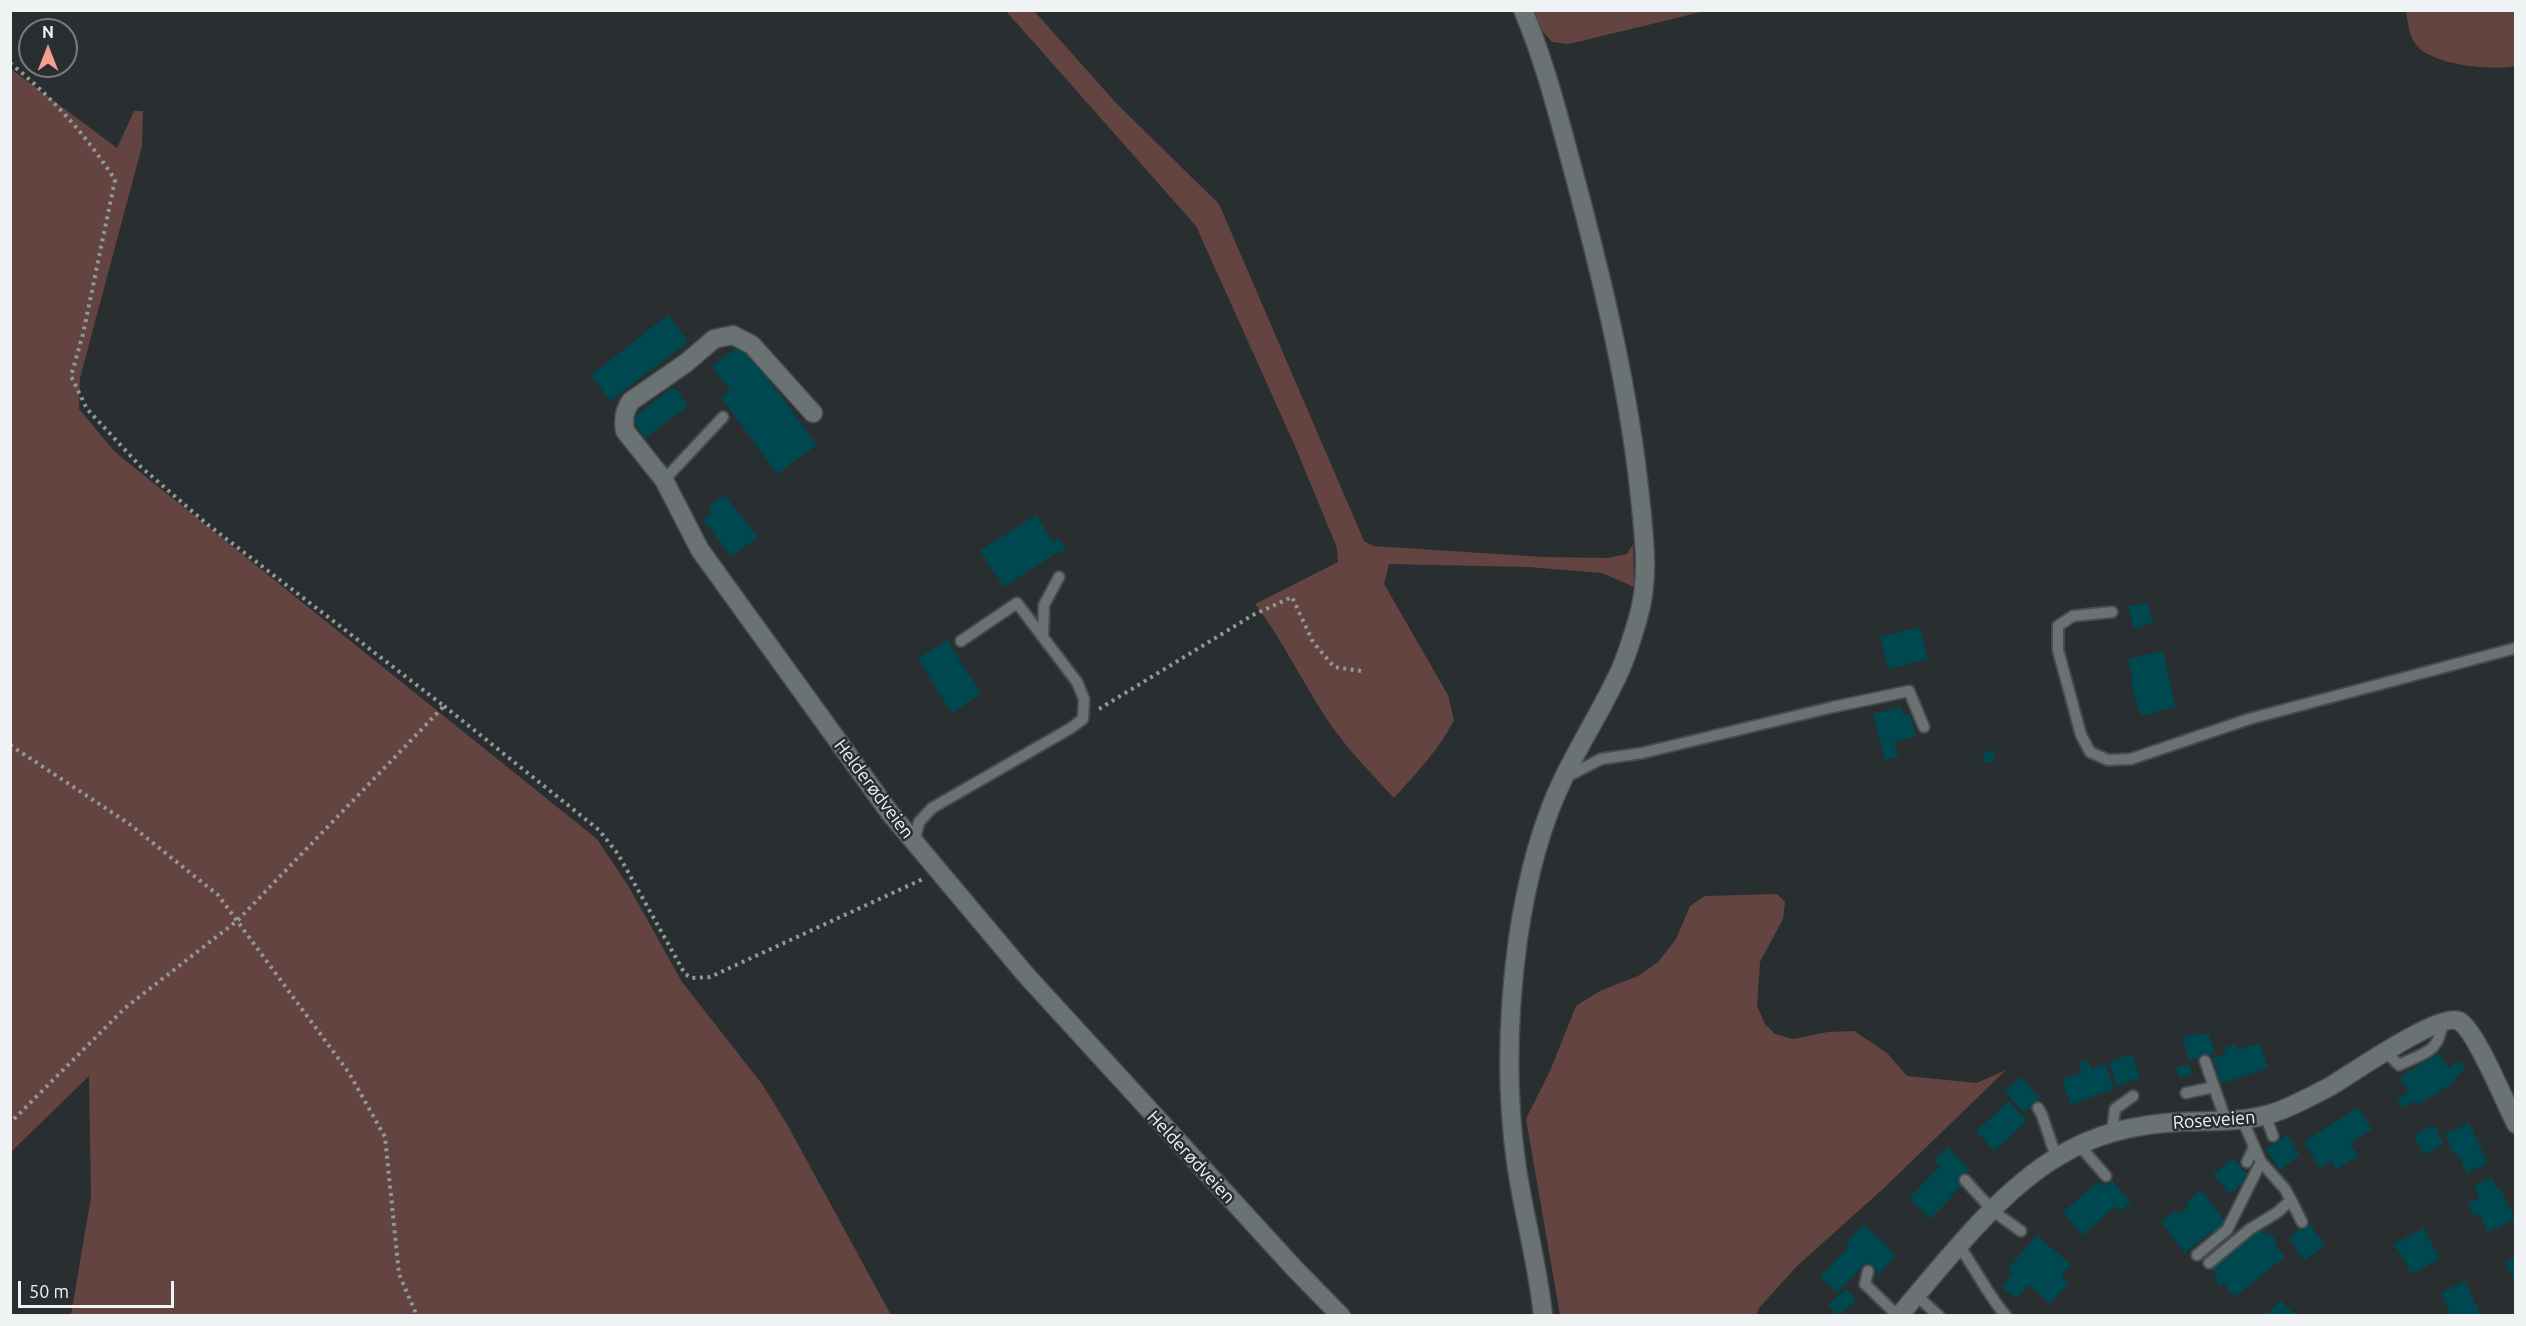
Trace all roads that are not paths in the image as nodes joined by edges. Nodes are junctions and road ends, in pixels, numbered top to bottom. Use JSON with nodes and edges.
{"nodes":[{"id":1,"x":1522,"y":10,"type":"edge"},
{"id":2,"x":813,"y":413,"type":"dead end"},
{"id":3,"x":723,"y":417,"type":"dead end"},
{"id":4,"x":664,"y":480,"type":"junction"},
{"id":5,"x":1059,"y":577,"type":"dead end"},
{"id":6,"x":2112,"y":612,"type":"dead end"},
{"id":7,"x":1043,"y":634,"type":"junction"},
{"id":8,"x":961,"y":642,"type":"dead end"},
{"id":9,"x":2516,"y":648,"type":"edge"},
{"id":10,"x":1924,"y":727,"type":"dead end"},
{"id":11,"x":1563,"y":778,"type":"junction"},
{"id":12,"x":914,"y":842,"type":"junction"},
{"id":13,"x":2205,"y":1061,"type":"dead end"},
{"id":14,"x":2214,"y":1087,"type":"junction"},
{"id":15,"x":2186,"y":1093,"type":"dead end"},
{"id":16,"x":2133,"y":1096,"type":"dead end"},
{"id":17,"x":2038,"y":1108,"type":"dead end"},
{"id":18,"x":2266,"y":1117,"type":"junction"},
{"id":19,"x":2235,"y":1121,"type":"junction"},
{"id":20,"x":2516,"y":1124,"type":"edge"},
{"id":21,"x":2112,"y":1132,"type":"junction"},
{"id":22,"x":2273,"y":1136,"type":"dead end"},
{"id":23,"x":2079,"y":1144,"type":"junction"},
{"id":24,"x":2254,"y":1147,"type":"junction"},
{"id":25,"x":2056,"y":1157,"type":"junction"},
{"id":26,"x":2247,"y":1162,"type":"dead end"},
{"id":27,"x":2261,"y":1162,"type":"junction"},
{"id":28,"x":2106,"y":1176,"type":"dead end"},
{"id":29,"x":1965,"y":1180,"type":"dead end"},
{"id":30,"x":2291,"y":1200,"type":"junction"},
{"id":31,"x":1993,"y":1211,"type":"junction"},
{"id":32,"x":2302,"y":1222,"type":"dead end"},
{"id":33,"x":2021,"y":1231,"type":"dead end"},
{"id":34,"x":1959,"y":1246,"type":"junction"},
{"id":35,"x":2197,"y":1255,"type":"dead end"},
{"id":36,"x":2209,"y":1263,"type":"dead end"},
{"id":37,"x":1868,"y":1271,"type":"dead end"},
{"id":38,"x":1916,"y":1295,"type":"junction"},
{"id":39,"x":1341,"y":1316,"type":"edge"},
{"id":40,"x":1543,"y":1316,"type":"edge"},
{"id":41,"x":1898,"y":1316,"type":"edge"},
{"id":42,"x":1939,"y":1316,"type":"edge"},
{"id":43,"x":2006,"y":1316,"type":"edge"}],
"edges":[{"from":1,"to":11,"type":"street"},
{"from":2,"to":4,"type":"street","name":"Helderødveien"},
{"from":3,"to":4,"type":"lane"},
{"from":4,"to":12,"type":"street","name":"Helderødveien"},
{"from":5,"to":7,"type":"lane"},
{"from":6,"to":9,"type":"lane"},
{"from":7,"to":8,"type":"lane"},
{"from":7,"to":12,"type":"lane"},
{"from":10,"to":11,"type":"lane"},
{"from":11,"to":40,"type":"street"},
{"from":12,"to":39,"type":"street","name":"Helderødveien"},
{"from":13,"to":14,"type":"lane"},
{"from":14,"to":15,"type":"lane"},
{"from":14,"to":19,"type":"lane"},
{"from":16,"to":21,"type":"lane"},
{"from":17,"to":25,"type":"lane"},
{"from":18,"to":19,"type":"street","name":"Roseveien"},
{"from":18,"to":20,"type":"street","name":"Roseveien"},
{"from":18,"to":22,"type":"lane"},
{"from":19,"to":21,"type":"street","name":"Roseveien"},
{"from":19,"to":24,"type":"lane"},
{"from":21,"to":23,"type":"street","name":"Roseveien"},
{"from":23,"to":25,"type":"street","name":"Roseveien"},
{"from":23,"to":28,"type":"lane"},
{"from":24,"to":26,"type":"lane"},
{"from":24,"to":27,"type":"lane"},
{"from":25,"to":31,"type":"street","name":"Roseveien"},
{"from":27,"to":30,"type":"lane"},
{"from":27,"to":35,"type":"lane"},
{"from":29,"to":31,"type":"lane"},
{"from":30,"to":32,"type":"lane"},
{"from":30,"to":36,"type":"lane"},
{"from":31,"to":33,"type":"lane"},
{"from":31,"to":34,"type":"street","name":"Roseveien"},
{"from":34,"to":38,"type":"street","name":"Roseveien"},
{"from":34,"to":43,"type":"lane"},
{"from":37,"to":41,"type":"lane"},
{"from":38,"to":41,"type":"street","name":"Roseveien"},
{"from":38,"to":42,"type":"lane"}]}
